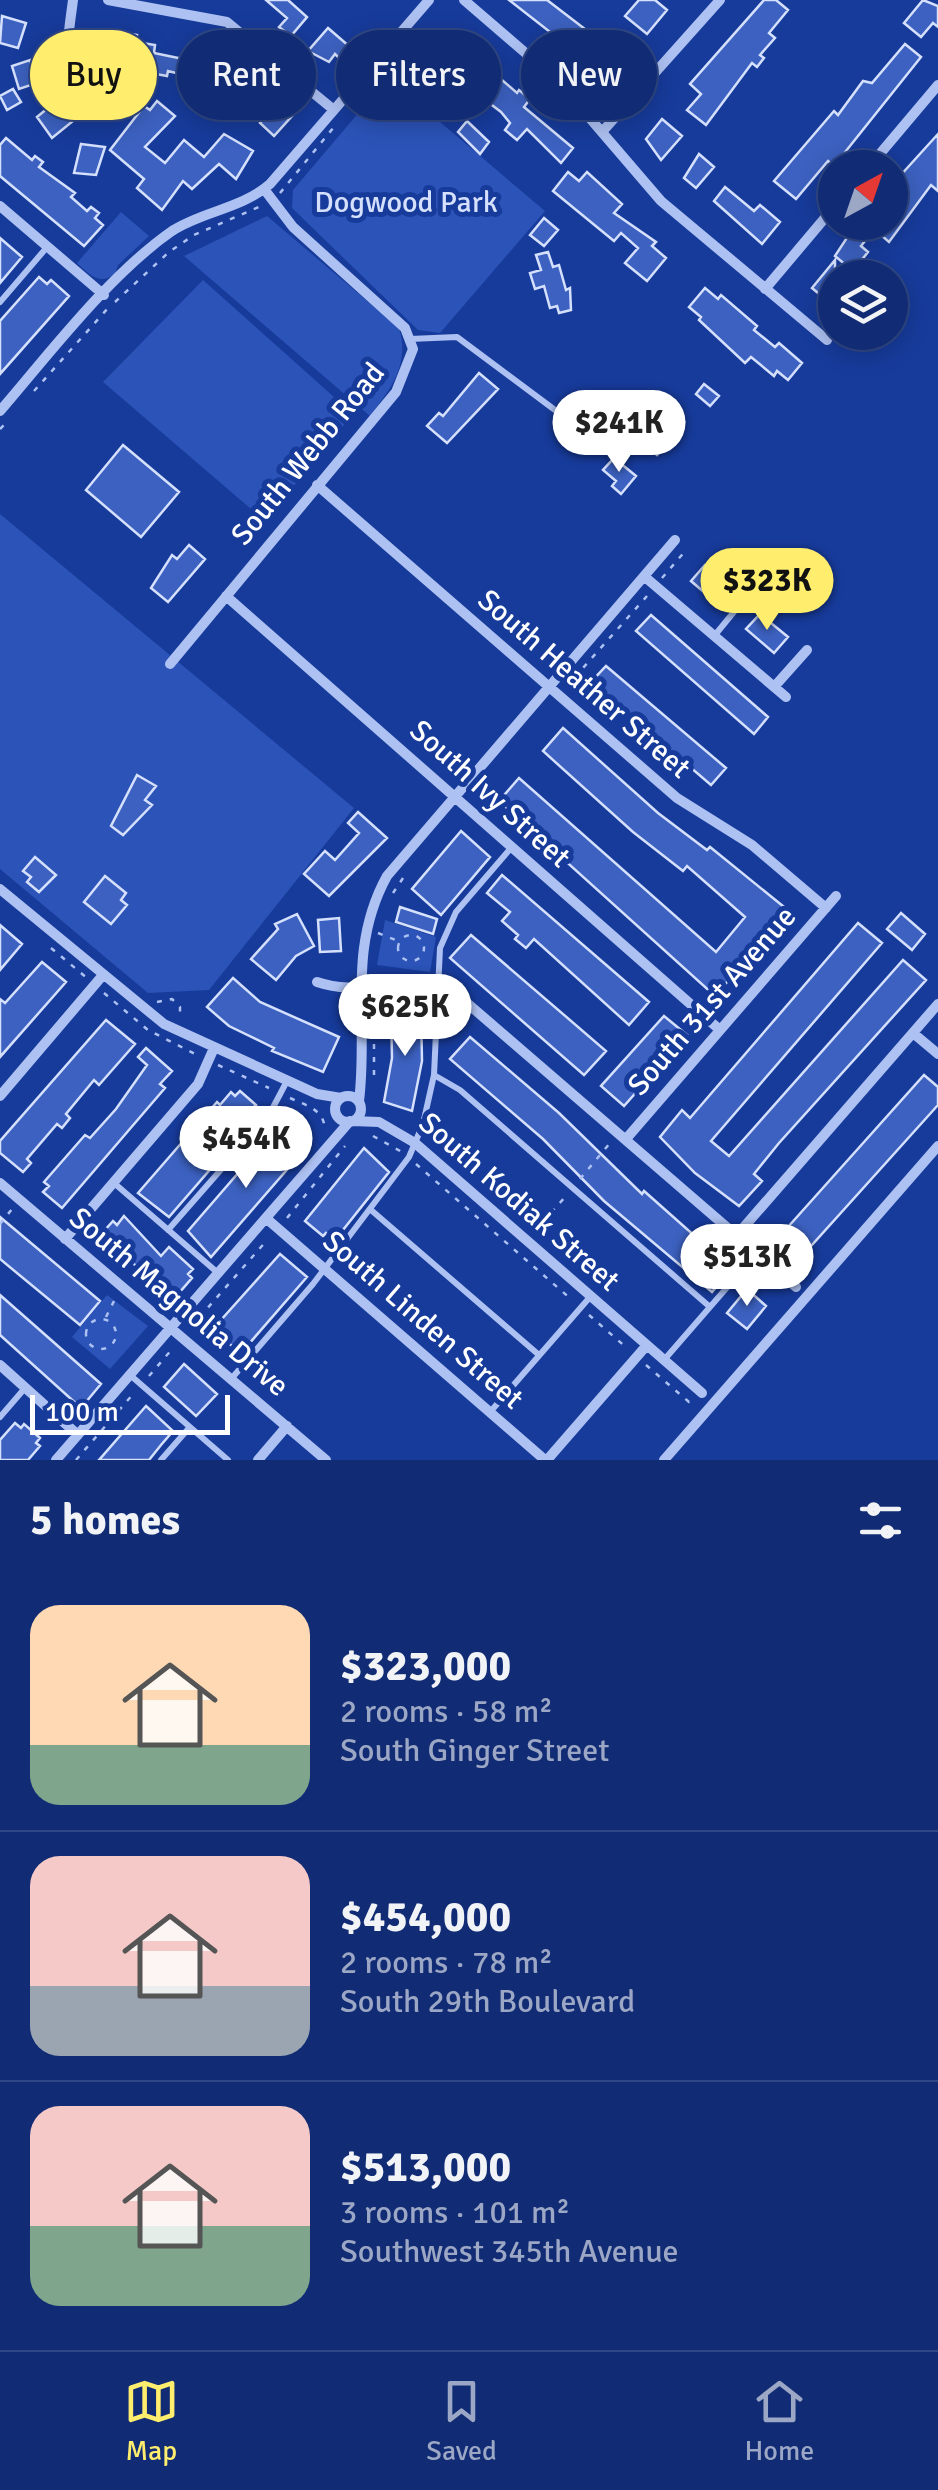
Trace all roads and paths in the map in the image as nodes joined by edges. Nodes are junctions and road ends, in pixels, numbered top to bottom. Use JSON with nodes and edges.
{"nodes":[{"id":1,"x":73,"y":0,"type":"edge"},
{"id":2,"x":108,"y":0,"type":"edge"},
{"id":3,"x":430,"y":0,"type":"edge"},
{"id":4,"x":464,"y":0,"type":"edge"},
{"id":5,"x":720,"y":0,"type":"edge"},
{"id":6,"x":69,"y":30,"type":"edge"},
{"id":7,"x":938,"y":86,"type":"edge"},
{"id":8,"x":334,"y":110,"type":"junction"},
{"id":9,"x":602,"y":132,"type":"junction"},
{"id":10,"x":883,"y":150,"type":"edge"},
{"id":11,"x":268,"y":194,"type":"junction"},
{"id":12,"x":0,"y":206,"type":"edge"},
{"id":13,"x":818,"y":226,"type":"edge"},
{"id":14,"x":48,"y":246,"type":"junction"},
{"id":15,"x":765,"y":289,"type":"junction"},
{"id":16,"x":104,"y":295,"type":"junction"},
{"id":17,"x":0,"y":302,"type":"edge"},
{"id":18,"x":818,"y":333,"type":"edge"},
{"id":19,"x":410,"y":339,"type":"junction"},
{"id":20,"x":25,"y":401,"type":"dead end"},
{"id":21,"x":0,"y":411,"type":"edge"},
{"id":22,"x":12,"y":415,"type":"dead end"},
{"id":23,"x":0,"y":430,"type":"edge"},
{"id":24,"x":618,"y":441,"type":"dead end"},
{"id":25,"x":318,"y":485,"type":"junction"},
{"id":26,"x":676,"y":540,"type":"dead end"},
{"id":27,"x":687,"y":549,"type":"dead end"},
{"id":28,"x":645,"y":577,"type":"junction"},
{"id":29,"x":661,"y":579,"type":"dead end"},
{"id":30,"x":651,"y":592,"type":"dead end"},
{"id":31,"x":226,"y":596,"type":"junction"},
{"id":32,"x":742,"y":602,"type":"dead end"},
{"id":33,"x":714,"y":636,"type":"junction"},
{"id":34,"x":806,"y":650,"type":"dead end"},
{"id":35,"x":170,"y":664,"type":"dead end"},
{"id":36,"x":548,"y":686,"type":"junction"},
{"id":37,"x":774,"y":687,"type":"junction"},
{"id":38,"x":564,"y":689,"type":"dead end"},
{"id":39,"x":786,"y":697,"type":"dead end"},
{"id":40,"x":452,"y":798,"type":"junction"},
{"id":41,"x":511,"y":848,"type":"junction"},
{"id":42,"x":415,"y":862,"type":"dead end"},
{"id":43,"x":0,"y":889,"type":"edge"},
{"id":44,"x":836,"y":896,"type":"dead end"},
{"id":45,"x":390,"y":900,"type":"dead end"},
{"id":46,"x":826,"y":908,"type":"junction"},
{"id":47,"x":381,"y":921,"type":"dead end"},
{"id":48,"x":400,"y":942,"type":"junction"},
{"id":49,"x":415,"y":960,"type":"junction"},
{"id":50,"x":415,"y":968,"type":"dead end"},
{"id":51,"x":104,"y":976,"type":"junction"},
{"id":52,"x":317,"y":982,"type":"dead end"},
{"id":53,"x":358,"y":984,"type":"junction"},
{"id":54,"x":436,"y":987,"type":"junction"},
{"id":55,"x":374,"y":992,"type":"dead end"},
{"id":56,"x":156,"y":1003,"type":"dead end"},
{"id":57,"x":938,"y":1004,"type":"edge"},
{"id":58,"x":180,"y":1018,"type":"dead end"},
{"id":59,"x":720,"y":1030,"type":"junction"},
{"id":60,"x":913,"y":1033,"type":"junction"},
{"id":61,"x":214,"y":1048,"type":"junction"},
{"id":62,"x":938,"y":1054,"type":"edge"},
{"id":63,"x":434,"y":1074,"type":"junction"},
{"id":64,"x":358,"y":1077,"type":"junction"},
{"id":65,"x":288,"y":1080,"type":"junction"},
{"id":66,"x":373,"y":1083,"type":"dead end"},
{"id":67,"x":0,"y":1096,"type":"edge"},
{"id":68,"x":360,"y":1104,"type":"junction"},
{"id":69,"x":340,"y":1105,"type":"junction"},
{"id":70,"x":351,"y":1121,"type":"junction"},
{"id":71,"x":378,"y":1126,"type":"junction"},
{"id":72,"x":359,"y":1132,"type":"dead end"},
{"id":73,"x":621,"y":1135,"type":"junction"},
{"id":74,"x":373,"y":1136,"type":"junction"},
{"id":75,"x":350,"y":1138,"type":"dead end"},
{"id":76,"x":333,"y":1139,"type":"junction"},
{"id":77,"x":416,"y":1142,"type":"junction"},
{"id":78,"x":938,"y":1146,"type":"edge"},
{"id":79,"x":409,"y":1157,"type":"junction"},
{"id":80,"x":113,"y":1182,"type":"junction"},
{"id":81,"x":0,"y":1183,"type":"edge"},
{"id":82,"x":573,"y":1188,"type":"junction"},
{"id":83,"x":20,"y":1200,"type":"junction"},
{"id":84,"x":371,"y":1210,"type":"junction"},
{"id":85,"x":267,"y":1219,"type":"junction"},
{"id":86,"x":284,"y":1221,"type":"dead end"},
{"id":87,"x":0,"y":1224,"type":"edge"},
{"id":88,"x":168,"y":1230,"type":"junction"},
{"id":89,"x":273,"y":1234,"type":"dead end"},
{"id":90,"x":737,"y":1235,"type":"junction"},
{"id":91,"x":530,"y":1236,"type":"dead end"},
{"id":92,"x":65,"y":1239,"type":"junction"},
{"id":93,"x":757,"y":1253,"type":"junction"},
{"id":94,"x":325,"y":1268,"type":"junction"},
{"id":95,"x":219,"y":1274,"type":"junction"},
{"id":96,"x":796,"y":1287,"type":"joint"},
{"id":97,"x":590,"y":1296,"type":"junction"},
{"id":98,"x":807,"y":1296,"type":"junction"},
{"id":99,"x":114,"y":1301,"type":"dead end"},
{"id":100,"x":710,"y":1307,"type":"junction"},
{"id":101,"x":580,"y":1308,"type":"junction"},
{"id":102,"x":106,"y":1320,"type":"junction"},
{"id":103,"x":173,"y":1326,"type":"junction"},
{"id":104,"x":188,"y":1330,"type":"dead end"},
{"id":105,"x":178,"y":1342,"type":"dead end"},
{"id":106,"x":646,"y":1345,"type":"junction"},
{"id":107,"x":631,"y":1352,"type":"dead end"},
{"id":108,"x":539,"y":1355,"type":"junction"},
{"id":109,"x":664,"y":1360,"type":"junction"},
{"id":110,"x":643,"y":1362,"type":"dead end"},
{"id":111,"x":0,"y":1364,"type":"edge"},
{"id":112,"x":130,"y":1376,"type":"junction"},
{"id":113,"x":232,"y":1378,"type":"junction"},
{"id":114,"x":141,"y":1385,"type":"junction"},
{"id":115,"x":26,"y":1387,"type":"junction"},
{"id":116,"x":699,"y":1395,"type":"junction"},
{"id":117,"x":714,"y":1404,"type":"junction"},
{"id":118,"x":490,"y":1412,"type":"junction"},
{"id":119,"x":0,"y":1417,"type":"edge"},
{"id":120,"x":287,"y":1426,"type":"junction"},
{"id":121,"x":189,"y":1428,"type":"junction"},
{"id":122,"x":78,"y":1435,"type":"junction"},
{"id":123,"x":56,"y":1460,"type":"edge"},
{"id":124,"x":76,"y":1460,"type":"edge"},
{"id":125,"x":161,"y":1460,"type":"edge"},
{"id":126,"x":228,"y":1460,"type":"edge"},
{"id":127,"x":258,"y":1460,"type":"edge"},
{"id":128,"x":326,"y":1460,"type":"edge"},
{"id":129,"x":546,"y":1460,"type":"edge"},
{"id":130,"x":664,"y":1460,"type":"edge"}],
"edges":[{"from":1,"to":6,"type":"street"},
{"from":2,"to":8,"type":"street"},
{"from":3,"to":8,"type":"street"},
{"from":4,"to":9,"type":"street"},
{"from":5,"to":9,"type":"street"},
{"from":7,"to":10,"type":"street"},
{"from":8,"to":11,"type":"street"},
{"from":8,"to":11,"type":"path"},
{"from":9,"to":15,"type":"street"},
{"from":11,"to":16,"type":"street"},
{"from":11,"to":19,"type":"street","name":"South Webb Road"},
{"from":11,"to":20,"type":"path"},
{"from":12,"to":14,"type":"street"},
{"from":13,"to":15,"type":"street"},
{"from":14,"to":16,"type":"street"},
{"from":14,"to":17,"type":"lane"},
{"from":15,"to":18,"type":"street"},
{"from":16,"to":21,"type":"street"},
{"from":19,"to":24,"type":"lane"},
{"from":19,"to":25,"type":"street","name":"South Webb Road"},
{"from":22,"to":23,"type":"path"},
{"from":25,"to":31,"type":"street","name":"South Webb Road"},
{"from":25,"to":36,"type":"street","name":"South Heather Street"},
{"from":26,"to":28,"type":"street"},
{"from":27,"to":29,"type":"path"},
{"from":28,"to":33,"type":"street"},
{"from":28,"to":36,"type":"street"},
{"from":30,"to":38,"type":"path"},
{"from":31,"to":35,"type":"street","name":"South Webb Road"},
{"from":31,"to":40,"type":"street","name":"South Ivy Street"},
{"from":32,"to":33,"type":"lane"},
{"from":33,"to":37,"type":"street"},
{"from":34,"to":37,"type":"street"},
{"from":36,"to":40,"type":"street"},
{"from":36,"to":46,"type":"street","name":"South Heather Street"},
{"from":37,"to":39,"type":"street"},
{"from":40,"to":41,"type":"street","name":"South Ivy Street"},
{"from":40,"to":53,"type":"street"},
{"from":41,"to":54,"type":"lane"},
{"from":41,"to":59,"type":"street","name":"South Ivy Street"},
{"from":42,"to":45,"type":"path"},
{"from":43,"to":51,"type":"street"},
{"from":44,"to":46,"type":"street","name":"South 31st Avenue"},
{"from":46,"to":59,"type":"street","name":"South 31st Avenue"},
{"from":47,"to":48,"type":"path"},
{"from":48,"to":49,"type":"path"},
{"from":48,"to":49,"type":"path"},
{"from":49,"to":50,"type":"path"},
{"from":51,"to":61,"type":"street"},
{"from":51,"to":67,"type":"street"},
{"from":52,"to":53,"type":"street"},
{"from":53,"to":54,"type":"street"},
{"from":53,"to":64,"type":"street"},
{"from":54,"to":63,"type":"lane"},
{"from":54,"to":73,"type":"street"},
{"from":55,"to":66,"type":"path"},
{"from":56,"to":58,"type":"path"},
{"from":57,"to":60,"type":"street"},
{"from":59,"to":73,"type":"street","name":"South 31st Avenue"},
{"from":60,"to":62,"type":"street"},
{"from":60,"to":90,"type":"street"},
{"from":61,"to":65,"type":"street"},
{"from":61,"to":80,"type":"street"},
{"from":63,"to":77,"type":"lane"},
{"from":63,"to":82,"type":"lane"},
{"from":64,"to":68,"type":"street"},
{"from":64,"to":69,"type":"street"},
{"from":65,"to":69,"type":"street"},
{"from":65,"to":88,"type":"lane"},
{"from":68,"to":69,"type":"street","name":"South Kodiak Street"},
{"from":68,"to":70,"type":"street"},
{"from":68,"to":71,"type":"street","name":"South Kodiak Street"},
{"from":69,"to":70,"type":"street"},
{"from":69,"to":76,"type":"street"},
{"from":70,"to":71,"type":"street","name":"South Kodiak Street"},
{"from":70,"to":76,"type":"street"},
{"from":71,"to":74,"type":"path"},
{"from":71,"to":77,"type":"street","name":"South Kodiak Street"},
{"from":72,"to":74,"type":"path"},
{"from":73,"to":82,"type":"path"},
{"from":73,"to":90,"type":"street"},
{"from":74,"to":79,"type":"path"},
{"from":75,"to":86,"type":"path"},
{"from":76,"to":85,"type":"street"},
{"from":77,"to":79,"type":"lane"},
{"from":77,"to":97,"type":"street","name":"South Kodiak Street"},
{"from":78,"to":98,"type":"street"},
{"from":79,"to":84,"type":"lane"},
{"from":79,"to":101,"type":"path"},
{"from":80,"to":88,"type":"lane"},
{"from":80,"to":92,"type":"street"},
{"from":81,"to":83,"type":"street","name":"South Magnolia Drive"},
{"from":82,"to":91,"type":"path"},
{"from":82,"to":100,"type":"lane"},
{"from":83,"to":87,"type":"path"},
{"from":83,"to":92,"type":"street","name":"South Magnolia Drive"},
{"from":84,"to":94,"type":"lane"},
{"from":84,"to":108,"type":"lane"},
{"from":85,"to":94,"type":"street","name":"South Linden Street"},
{"from":85,"to":95,"type":"street"},
{"from":88,"to":95,"type":"lane"},
{"from":89,"to":104,"type":"path"},
{"from":90,"to":93,"type":"street"},
{"from":92,"to":103,"type":"street","name":"South Magnolia Drive"},
{"from":93,"to":96,"type":"street"},
{"from":93,"to":100,"type":"lane"},
{"from":94,"to":113,"type":"lane"},
{"from":94,"to":118,"type":"street","name":"South Linden Street"},
{"from":95,"to":103,"type":"street"},
{"from":96,"to":98,"type":"lane"},
{"from":97,"to":101,"type":"lane"},
{"from":97,"to":106,"type":"street","name":"South Kodiak Street"},
{"from":98,"to":117,"type":"street"},
{"from":99,"to":102,"type":"path"},
{"from":100,"to":109,"type":"lane"},
{"from":101,"to":107,"type":"path"},
{"from":101,"to":108,"type":"lane"},
{"from":102,"to":102,"type":"path"},
{"from":103,"to":112,"type":"street"},
{"from":103,"to":113,"type":"street","name":"South Magnolia Drive"},
{"from":105,"to":114,"type":"path"},
{"from":106,"to":109,"type":"street","name":"South Kodiak Street"},
{"from":106,"to":129,"type":"street"},
{"from":108,"to":118,"type":"lane"},
{"from":109,"to":116,"type":"street","name":"South Kodiak Street"},
{"from":110,"to":116,"type":"path"},
{"from":111,"to":115,"type":"street"},
{"from":112,"to":114,"type":"lane"},
{"from":112,"to":122,"type":"street"},
{"from":113,"to":120,"type":"street","name":"South Magnolia Drive"},
{"from":114,"to":121,"type":"lane"},
{"from":114,"to":124,"type":"path"},
{"from":115,"to":119,"type":"lane"},
{"from":115,"to":122,"type":"street"},
{"from":116,"to":117,"type":"lane","name":"South Kodiak Street"},
{"from":117,"to":130,"type":"street"},
{"from":118,"to":129,"type":"street","name":"South Linden Street"},
{"from":120,"to":127,"type":"street"},
{"from":120,"to":128,"type":"street","name":"South Magnolia Drive"},
{"from":121,"to":125,"type":"lane"},
{"from":121,"to":126,"type":"lane"},
{"from":122,"to":123,"type":"street"}]}
